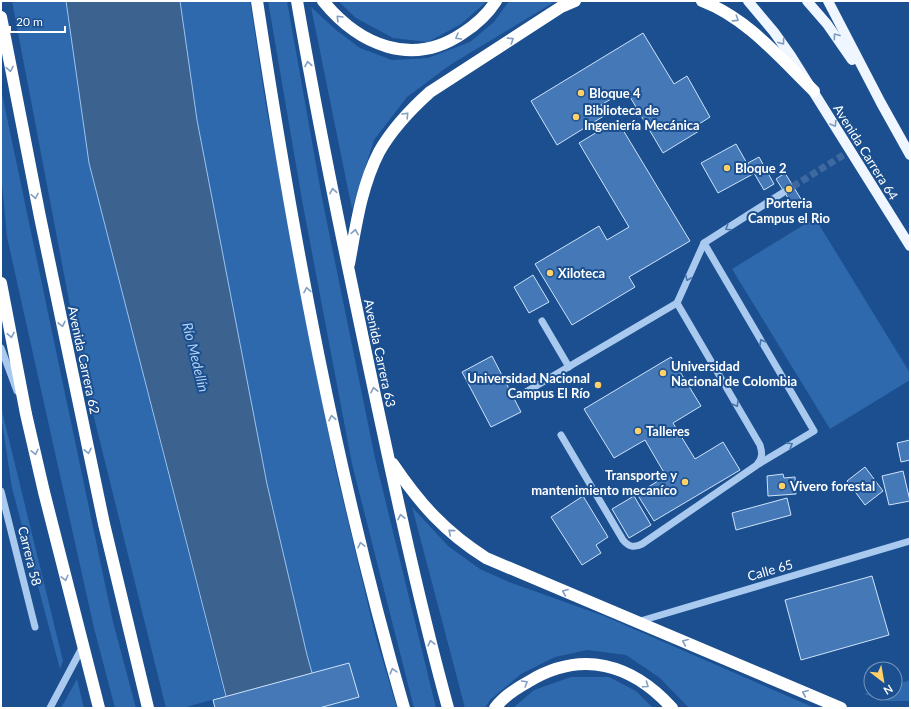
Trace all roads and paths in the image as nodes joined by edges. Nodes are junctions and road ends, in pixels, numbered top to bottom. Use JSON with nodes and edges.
{"nodes":[{"id":1,"x":257,"y":1,"type":"edge"},
{"id":2,"x":297,"y":1,"type":"edge"},
{"id":3,"x":323,"y":1,"type":"edge"},
{"id":4,"x":496,"y":1,"type":"edge"},
{"id":5,"x":575,"y":1,"type":"edge"},
{"id":6,"x":702,"y":1,"type":"edge"},
{"id":7,"x":748,"y":1,"type":"edge"},
{"id":8,"x":807,"y":1,"type":"edge"},
{"id":9,"x":828,"y":1,"type":"edge"},
{"id":10,"x":1,"y":16,"type":"edge"},
{"id":11,"x":814,"y":91,"type":"junction"},
{"id":12,"x":881,"y":103,"type":"junction"},
{"id":13,"x":910,"y":155,"type":"edge"},
{"id":14,"x":784,"y":192,"type":"tunnel mouth"},
{"id":15,"x":900,"y":232,"type":"junction"},
{"id":16,"x":704,"y":243,"type":"junction"},
{"id":17,"x":910,"y":246,"type":"edge"},
{"id":18,"x":910,"y":254,"type":"edge"},
{"id":19,"x":348,"y":271,"type":"junction"},
{"id":20,"x":1,"y":283,"type":"edge"},
{"id":21,"x":677,"y":303,"type":"junction"},
{"id":22,"x":542,"y":321,"type":"dead end"},
{"id":23,"x":1,"y":348,"type":"edge"},
{"id":24,"x":569,"y":367,"type":"junction"},
{"id":25,"x":519,"y":396,"type":"dead end"},
{"id":26,"x":26,"y":414,"type":"junction"},
{"id":27,"x":561,"y":435,"type":"dead end"},
{"id":28,"x":389,"y":459,"type":"junction"},
{"id":29,"x":757,"y":465,"type":"junction"},
{"id":30,"x":1,"y":491,"type":"edge"},
{"id":31,"x":910,"y":541,"type":"edge"},
{"id":32,"x":636,"y":622,"type":"junction"},
{"id":33,"x":36,"y":627,"type":"dead end"},
{"id":34,"x":83,"y":646,"type":"junction"},
{"id":35,"x":50,"y":708,"type":"edge"},
{"id":36,"x":99,"y":708,"type":"edge"},
{"id":37,"x":148,"y":708,"type":"edge"},
{"id":38,"x":404,"y":708,"type":"edge"},
{"id":39,"x":448,"y":708,"type":"edge"},
{"id":40,"x":495,"y":708,"type":"edge"},
{"id":41,"x":672,"y":708,"type":"edge"},
{"id":42,"x":841,"y":708,"type":"edge"}],
"edges":[{"from":38,"to":1,"type":"highway","one_way":true},
{"from":19,"to":2,"type":"highway","name":"Avenida Carrera 63","one_way":true},
{"from":4,"to":3,"type":"highway","one_way":true},
{"from":19,"to":5,"type":"highway","one_way":true},
{"from":6,"to":11,"type":"highway","one_way":true},
{"from":7,"to":11,"type":"main road","name":"Avenida Carrera 64","one_way":true},
{"from":12,"to":8,"type":"main road","one_way":true},
{"from":9,"to":12,"type":"main road"},
{"from":10,"to":37,"type":"highway","name":"Avenida Carrera 62","one_way":true},
{"from":11,"to":15,"type":"main road","name":"Avenida Carrera 64","one_way":true},
{"from":12,"to":13,"type":"main road"},
{"from":14,"to":16,"type":"street","one_way":true},
{"from":15,"to":17,"type":"main road","name":"Avenida Carrera 64"},
{"from":15,"to":18,"type":"main road"},
{"from":16,"to":21,"type":"street","one_way":true},
{"from":29,"to":16,"type":"street","one_way":true},
{"from":28,"to":19,"type":"highway","name":"Avenida Carrera 63","one_way":true},
{"from":20,"to":26,"type":"highway","one_way":true},
{"from":21,"to":24,"type":"street"},
{"from":21,"to":29,"type":"street","one_way":true},
{"from":22,"to":24,"type":"street"},
{"from":23,"to":26,"type":"street"},
{"from":24,"to":25,"type":"street"},
{"from":26,"to":34,"type":"highway","one_way":true},
{"from":27,"to":29,"type":"street"},
{"from":32,"to":28,"type":"highway","one_way":true},
{"from":39,"to":28,"type":"highway","name":"Avenida Carrera 63","one_way":true},
{"from":30,"to":33,"type":"street","name":"Carrera 58"},
{"from":31,"to":32,"type":"street","name":"Calle 65"},
{"from":42,"to":32,"type":"highway","one_way":true},
{"from":34,"to":35,"type":"street"},
{"from":34,"to":36,"type":"highway"},
{"from":40,"to":41,"type":"highway","one_way":true}]}
